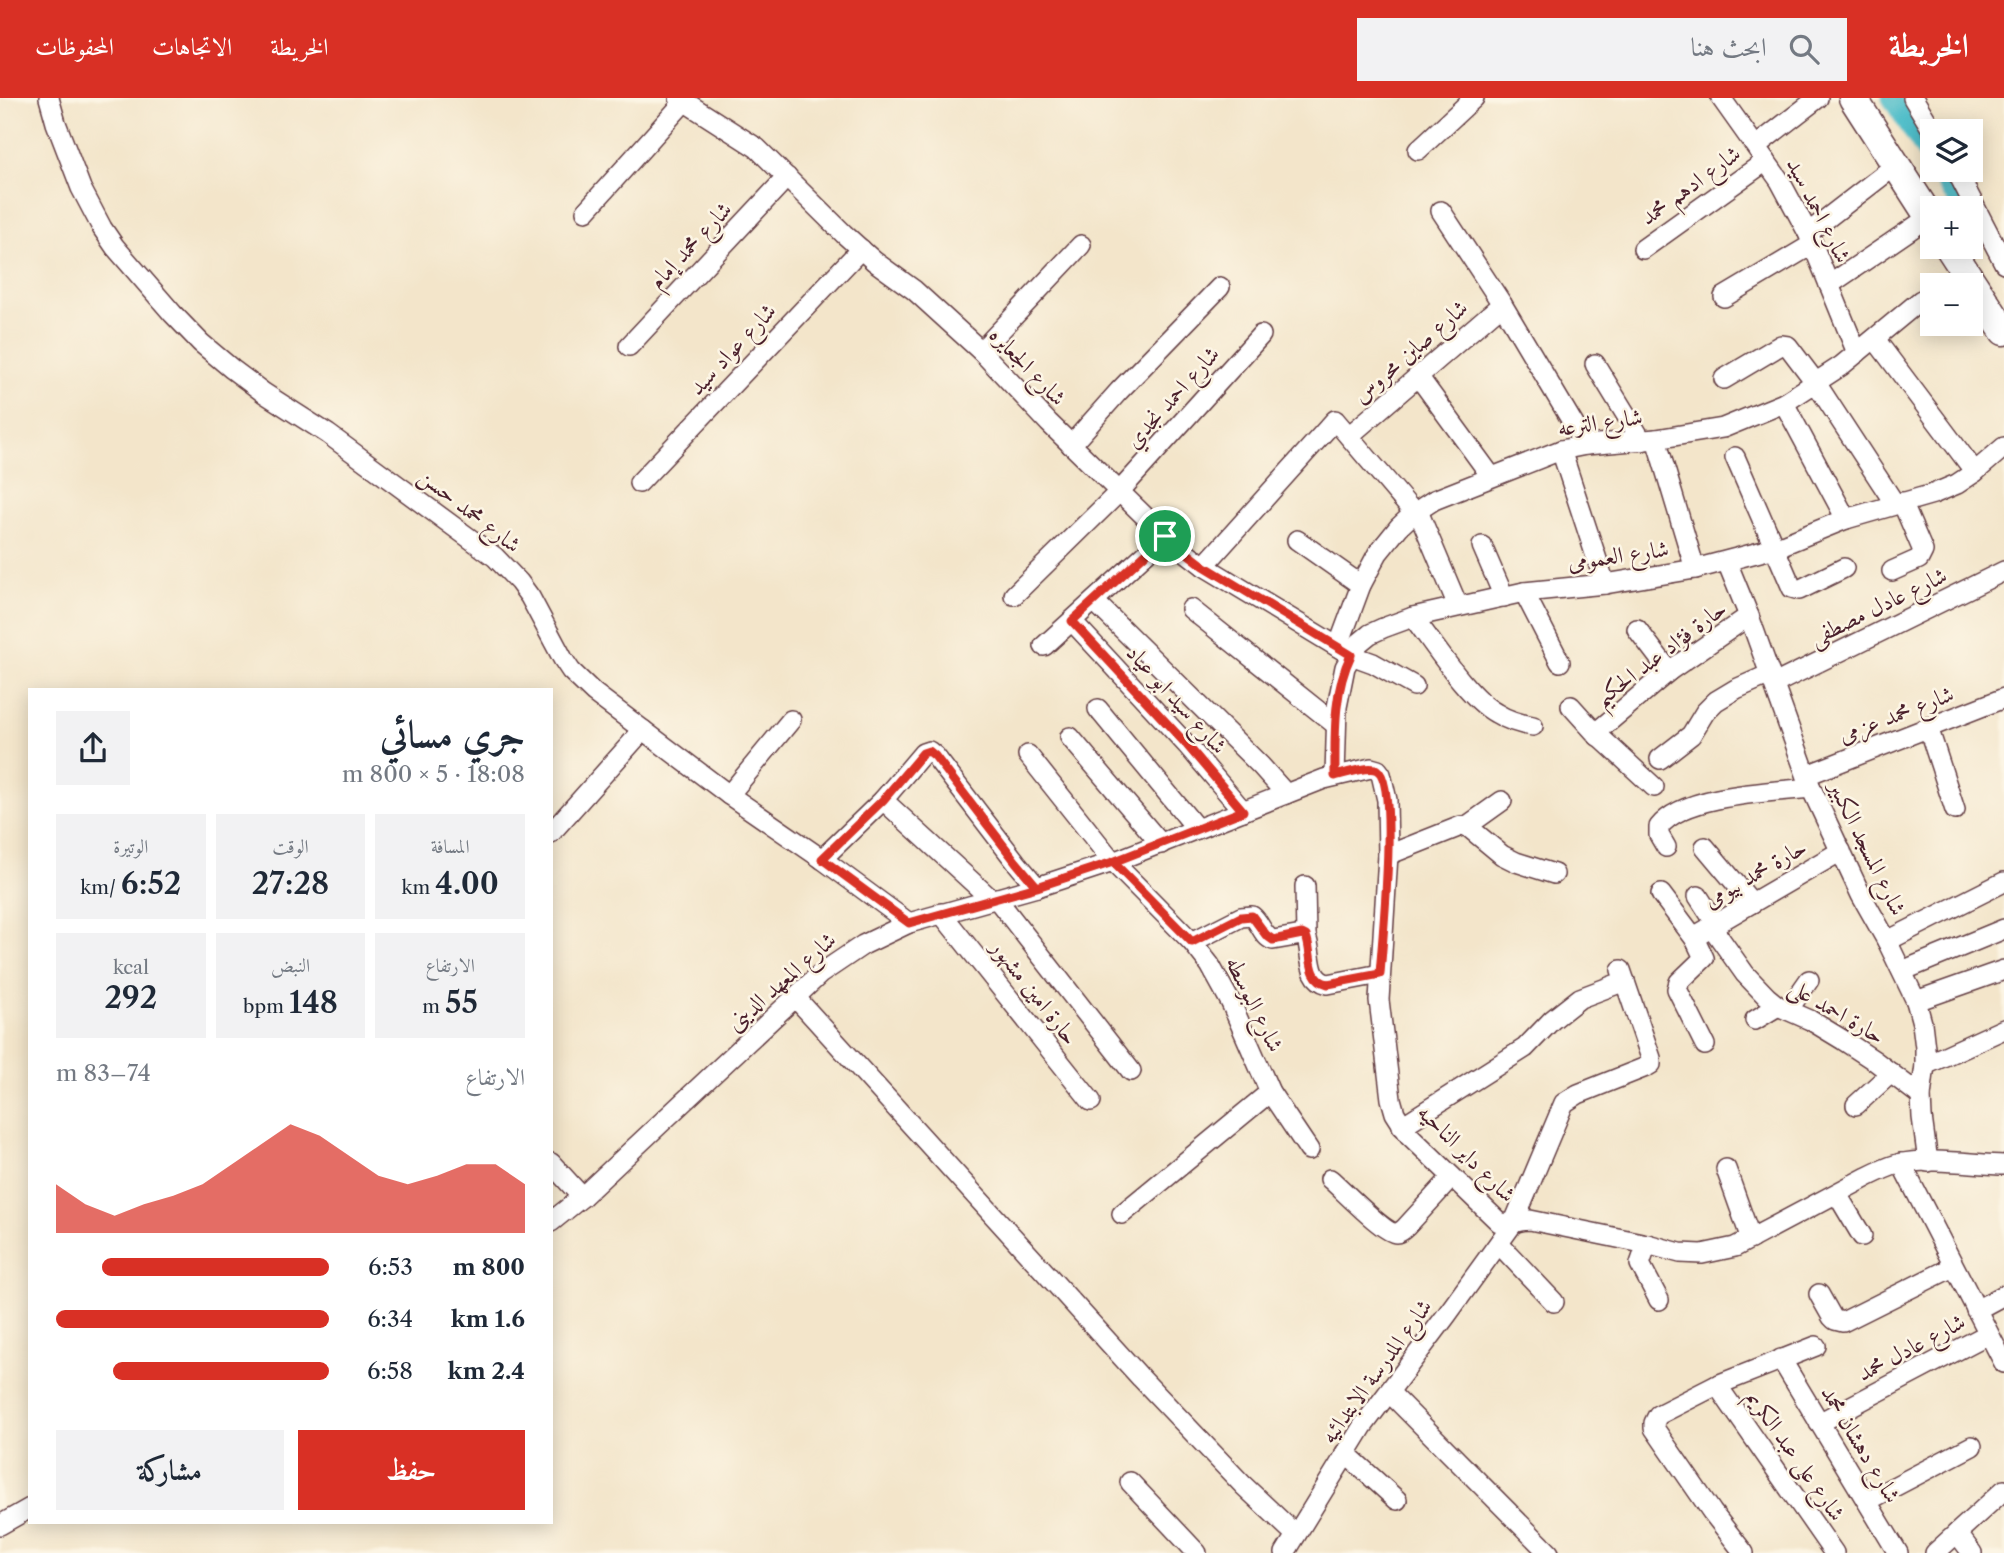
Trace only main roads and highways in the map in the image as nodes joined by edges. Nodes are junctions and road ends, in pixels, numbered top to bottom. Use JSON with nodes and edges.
{"nodes":[{"id":1,"x":1853,"y":98,"type":"edge"},
{"id":2,"x":1920,"y":202,"type":"edge"},
{"id":3,"x":1957,"y":259,"type":"edge"},
{"id":4,"x":2004,"y":331,"type":"edge"}],
"edges":[{"from":1,"to":2,"type":"main road"},
{"from":3,"to":4,"type":"main road"}]}
